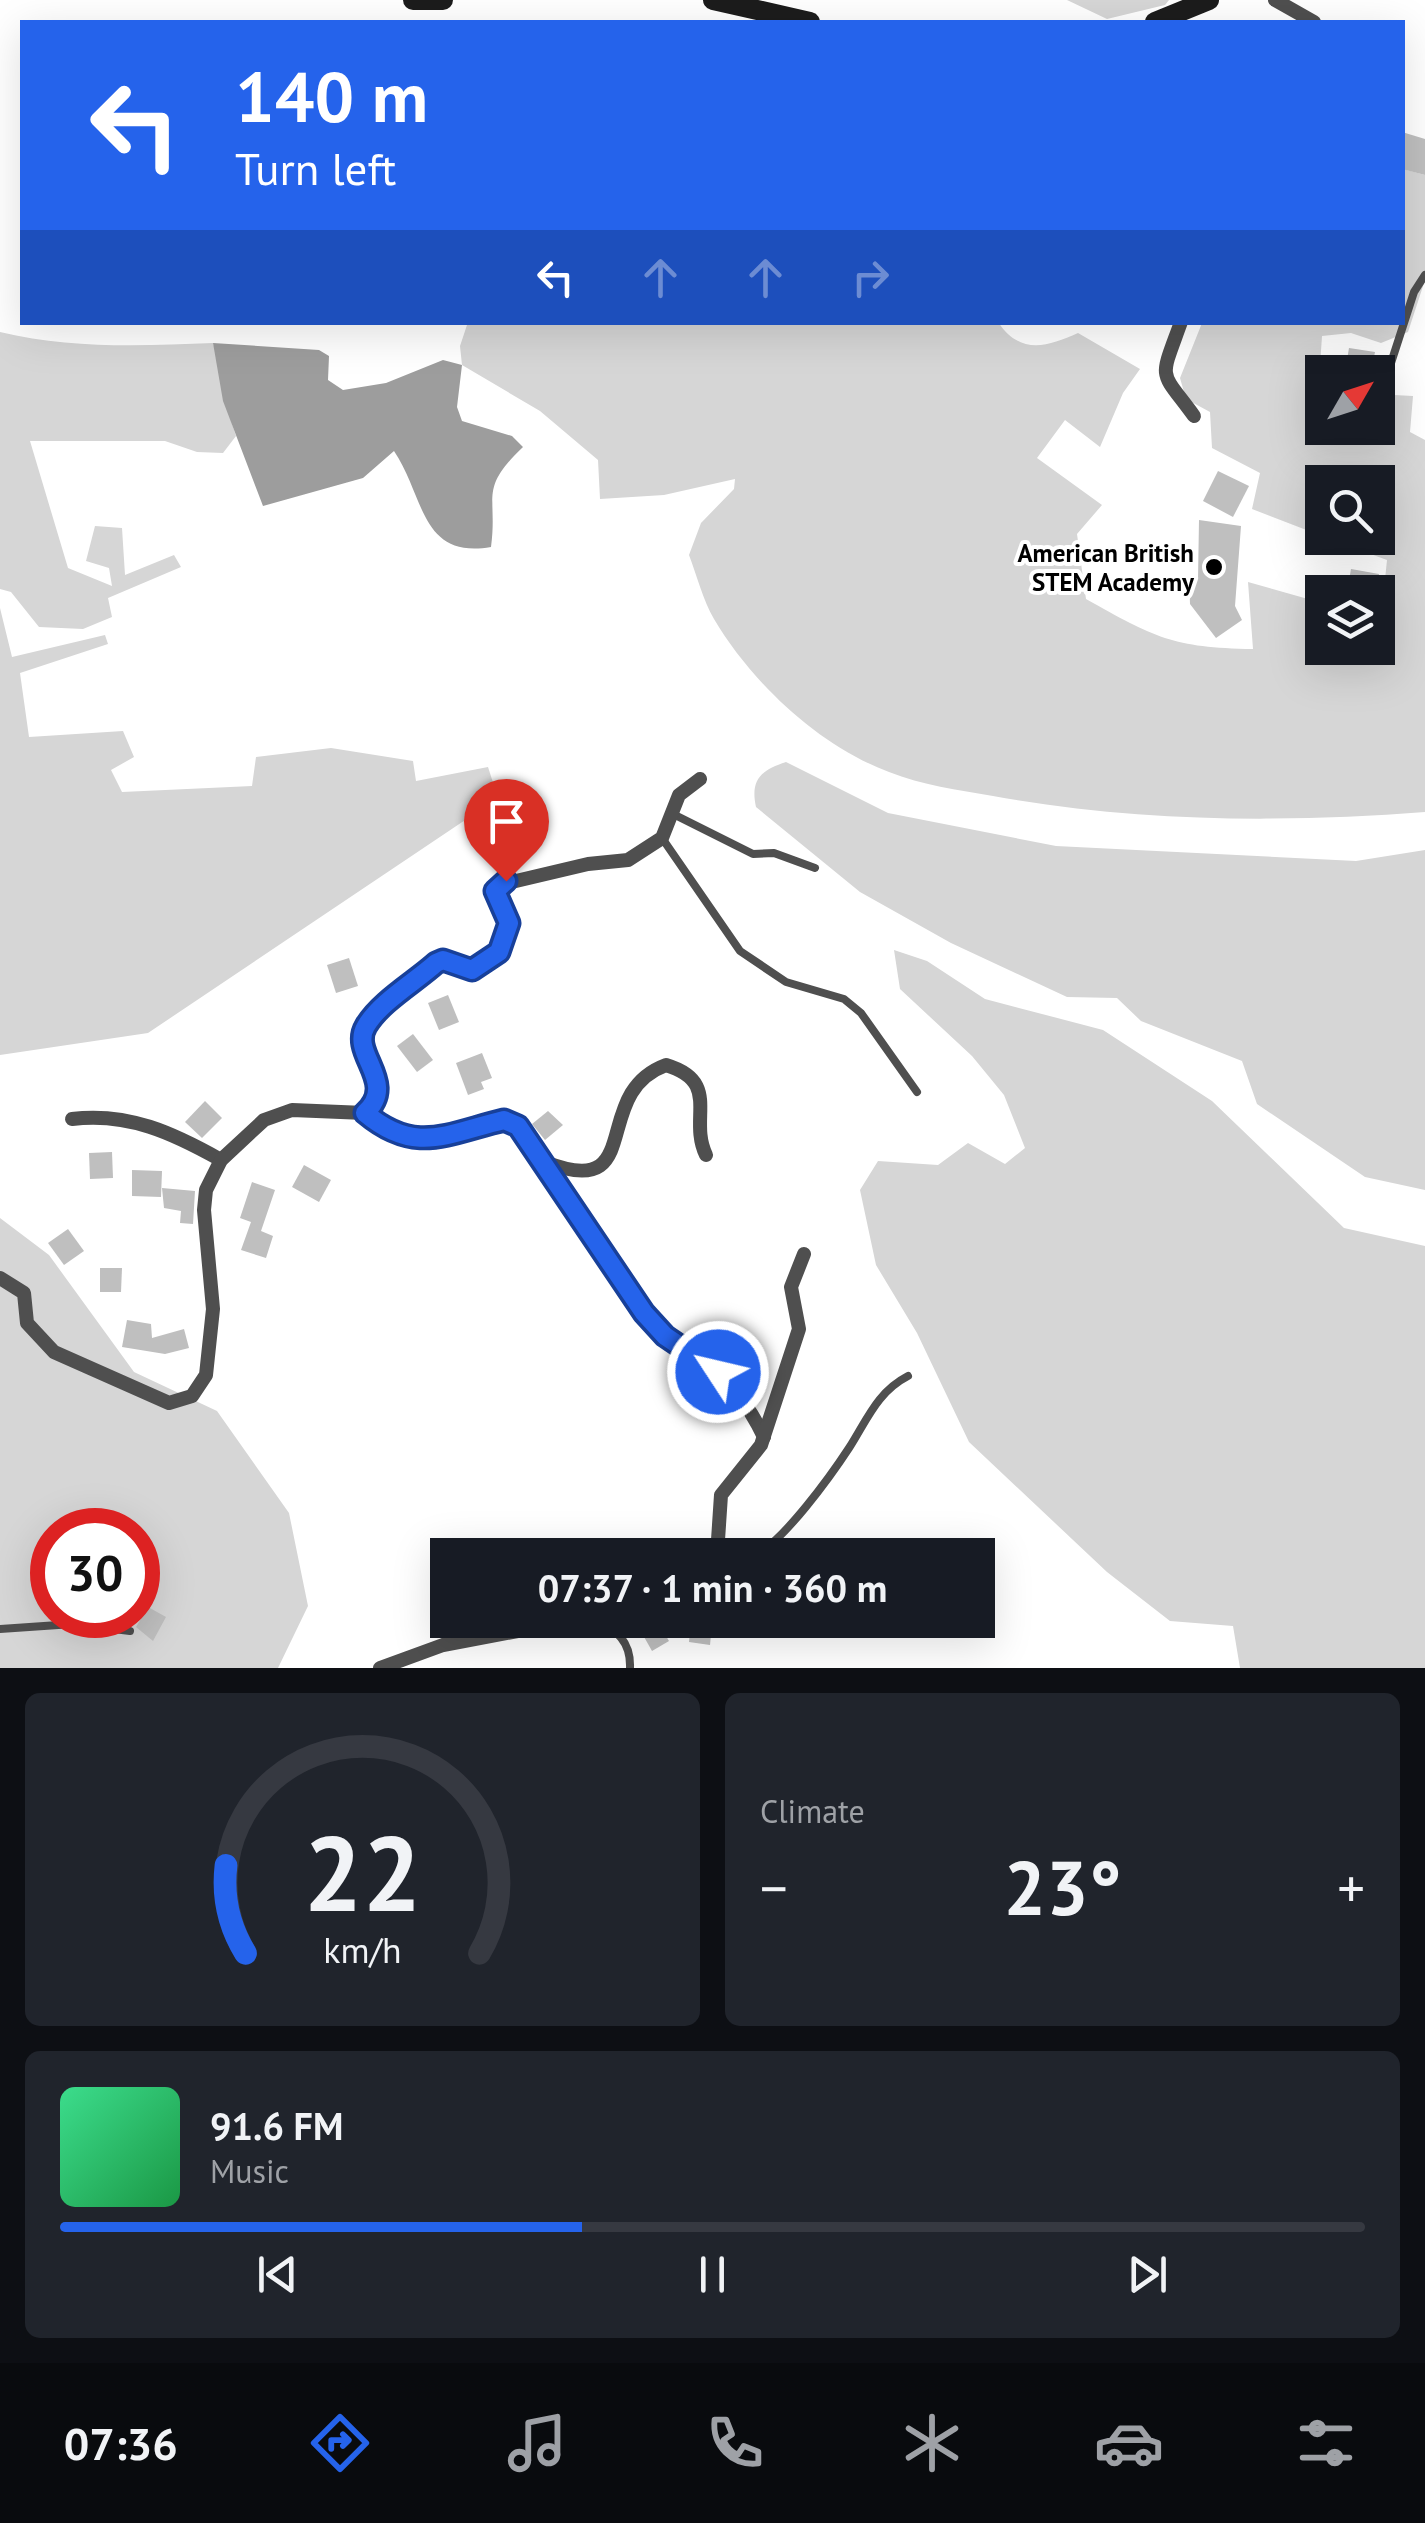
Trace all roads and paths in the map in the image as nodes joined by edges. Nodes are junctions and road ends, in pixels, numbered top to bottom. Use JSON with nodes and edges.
{"nodes":[{"id":1,"x":412,"y":0,"type":"edge"},
{"id":2,"x":442,"y":0,"type":"edge"},
{"id":3,"x":712,"y":0,"type":"edge"},
{"id":4,"x":1208,"y":0,"type":"edge"},
{"id":5,"x":1274,"y":0,"type":"edge"},
{"id":6,"x":801,"y":20,"type":"edge"},
{"id":7,"x":1160,"y":20,"type":"edge"},
{"id":8,"x":1310,"y":20,"type":"edge"},
{"id":9,"x":1425,"y":275,"type":"edge"},
{"id":10,"x":1405,"y":320,"type":"edge"},
{"id":11,"x":1180,"y":325,"type":"edge"},
{"id":12,"x":1403,"y":325,"type":"edge"},
{"id":13,"x":1394,"y":355,"type":"edge"},
{"id":14,"x":1194,"y":416,"type":"dead end"},
{"id":15,"x":700,"y":779,"type":"dead end"},
{"id":16,"x":671,"y":813,"type":"junction"},
{"id":17,"x":662,"y":838,"type":"junction"},
{"id":18,"x":815,"y":868,"type":"dead end"},
{"id":19,"x":917,"y":1092,"type":"dead end"},
{"id":20,"x":365,"y":1113,"type":"junction"},
{"id":21,"x":72,"y":1119,"type":"dead end"},
{"id":22,"x":706,"y":1154,"type":"dead end"},
{"id":23,"x":221,"y":1160,"type":"junction"},
{"id":24,"x":544,"y":1162,"type":"junction"},
{"id":25,"x":804,"y":1254,"type":"dead end"},
{"id":26,"x":0,"y":1278,"type":"edge"},
{"id":27,"x":908,"y":1376,"type":"dead end"},
{"id":28,"x":764,"y":1437,"type":"junction"},
{"id":29,"x":718,"y":1538,"type":"edge"},
{"id":30,"x":777,"y":1538,"type":"edge"},
{"id":31,"x":30,"y":1626,"type":"edge"},
{"id":32,"x":0,"y":1628,"type":"edge"},
{"id":33,"x":477,"y":1638,"type":"edge"},
{"id":34,"x":622,"y":1638,"type":"edge"},
{"id":35,"x":380,"y":1668,"type":"edge"},
{"id":36,"x":630,"y":1668,"type":"edge"}],
"edges":[{"from":1,"to":2,"type":"main road"},
{"from":3,"to":6,"type":"main road"},
{"from":4,"to":7,"type":"main road"},
{"from":5,"to":8,"type":"street"},
{"from":9,"to":10,"type":"lane"},
{"from":11,"to":14,"type":"street"},
{"from":12,"to":13,"type":"lane"},
{"from":15,"to":16,"type":"street"},
{"from":16,"to":17,"type":"street"},
{"from":16,"to":18,"type":"lane"},
{"from":17,"to":19,"type":"lane"},
{"from":17,"to":20,"type":"street"},
{"from":20,"to":23,"type":"street"},
{"from":20,"to":24,"type":"street"},
{"from":21,"to":23,"type":"street"},
{"from":22,"to":24,"type":"street"},
{"from":23,"to":26,"type":"street"},
{"from":24,"to":28,"type":"street"},
{"from":25,"to":28,"type":"street"},
{"from":27,"to":30,"type":"lane"},
{"from":28,"to":29,"type":"street"},
{"from":31,"to":32,"type":"lane"},
{"from":33,"to":35,"type":"street"},
{"from":34,"to":36,"type":"lane"}]}
